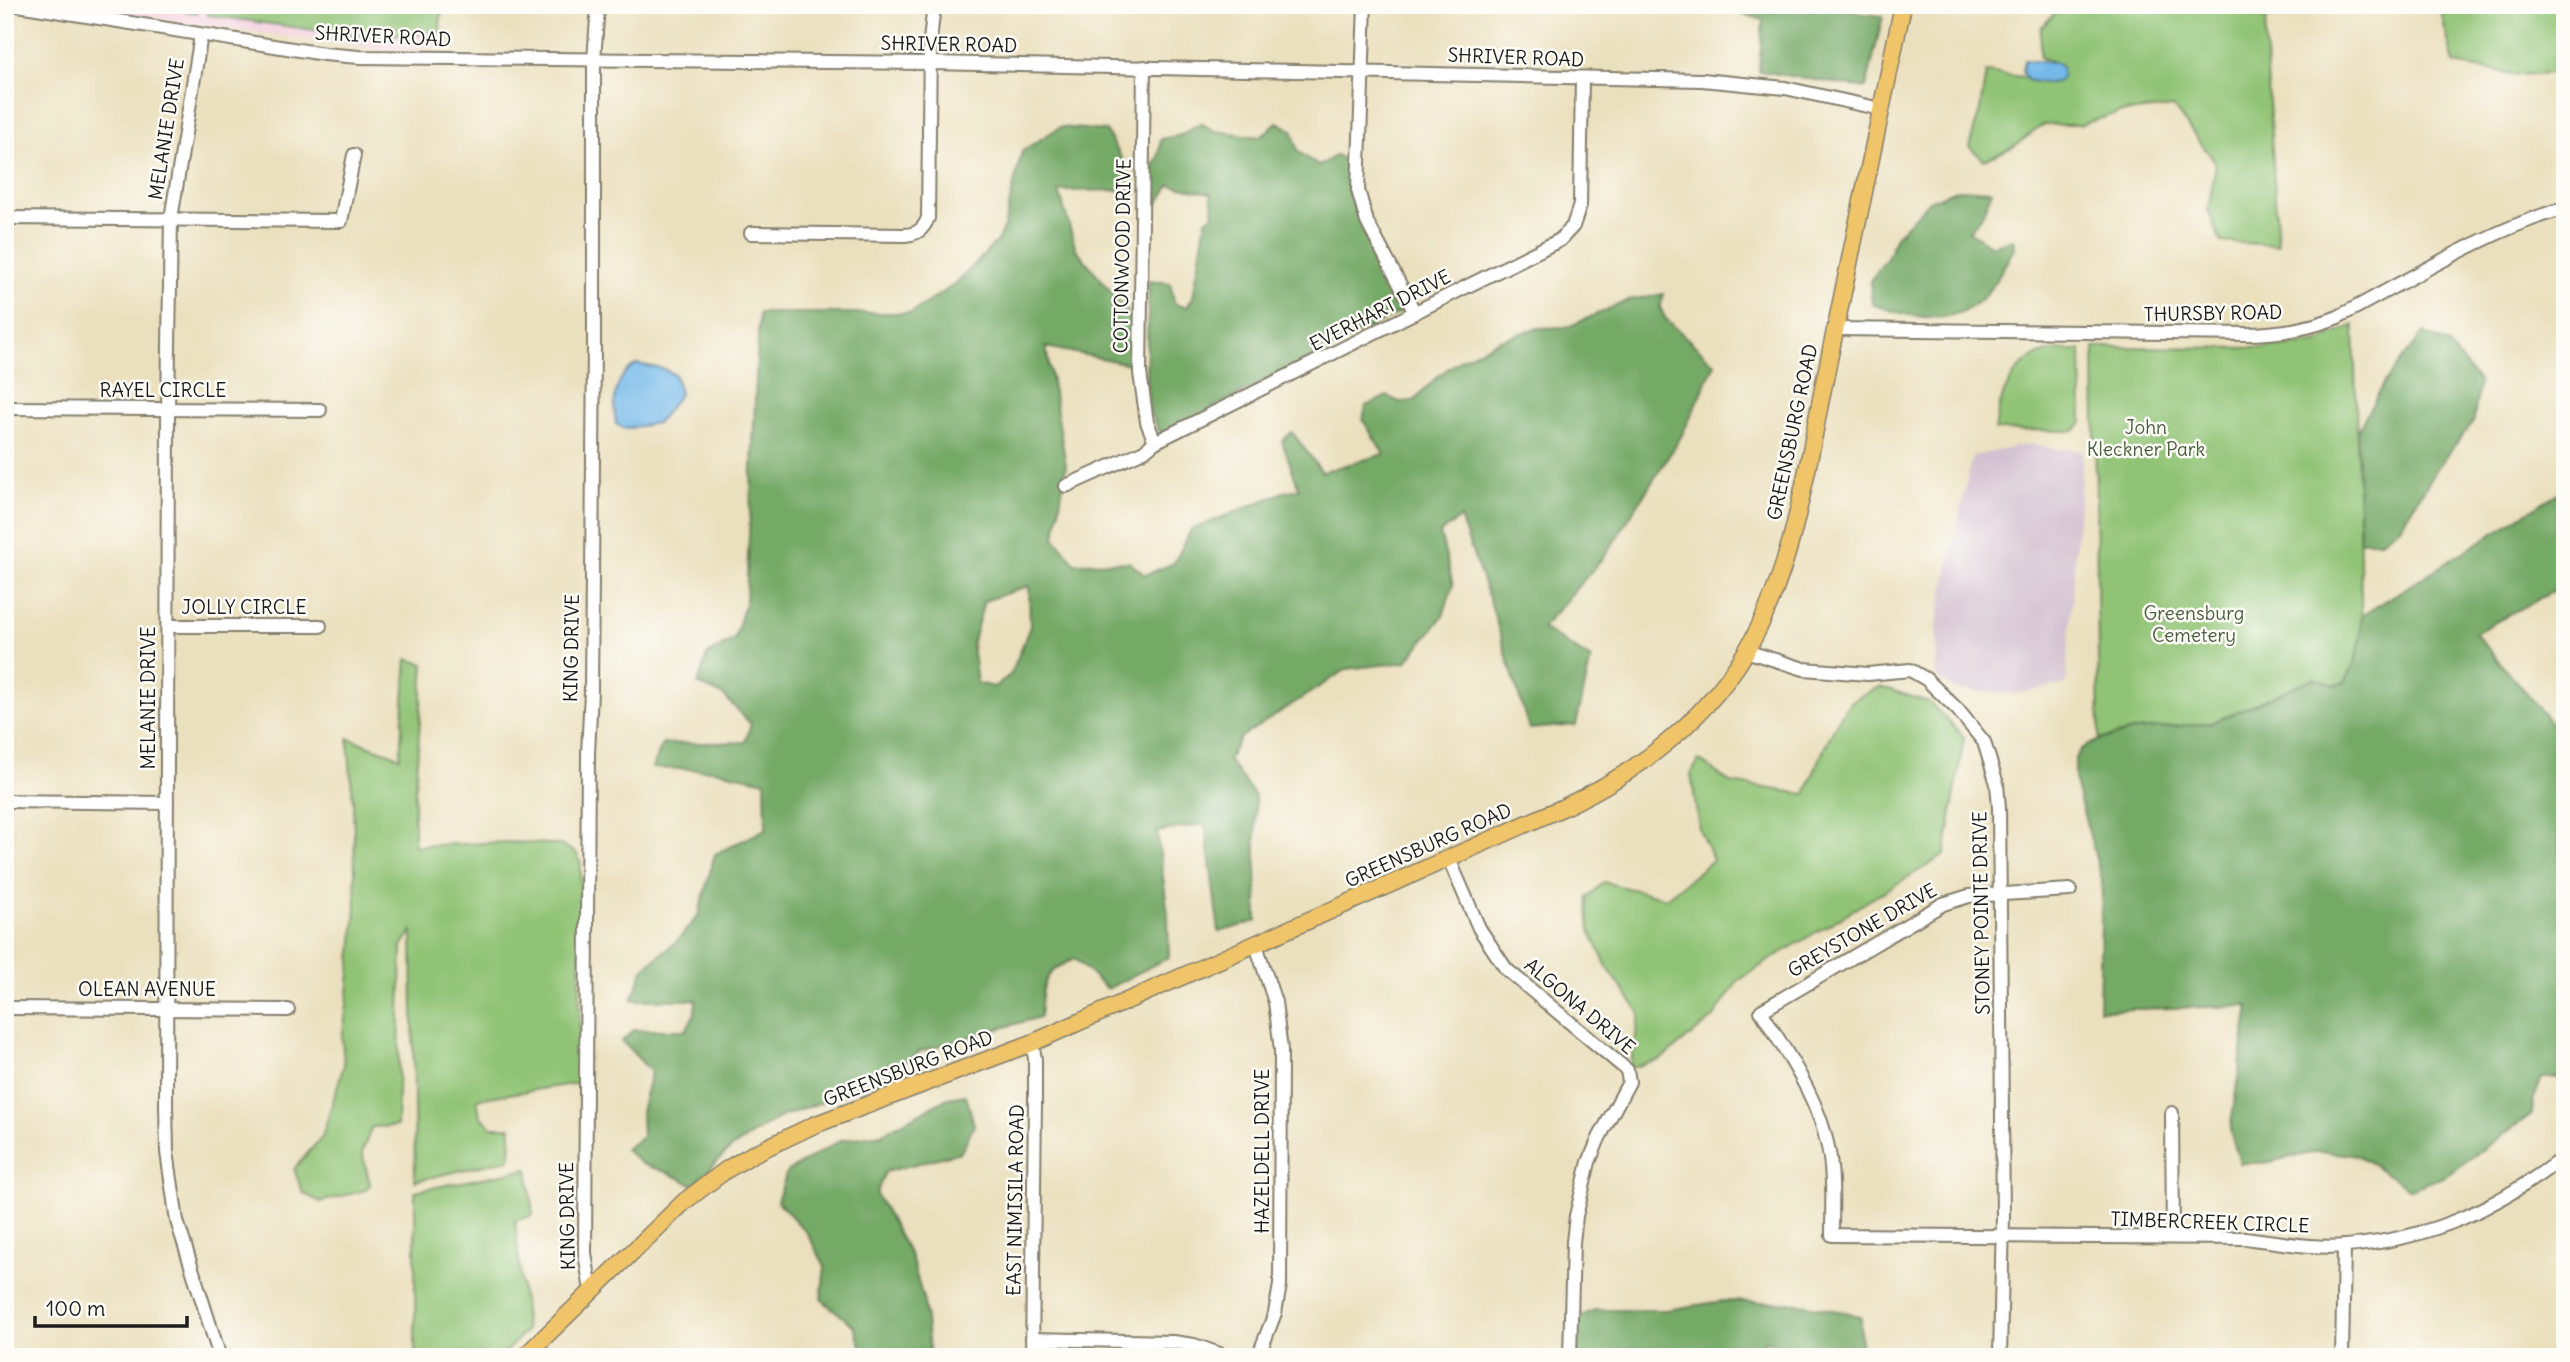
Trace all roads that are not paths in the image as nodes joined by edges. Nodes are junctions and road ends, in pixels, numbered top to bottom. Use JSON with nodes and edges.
{"nodes":[{"id":1,"x":18,"y":5,"type":"edge"},
{"id":2,"x":598,"y":5,"type":"edge"},
{"id":3,"x":934,"y":5,"type":"edge"},
{"id":4,"x":1365,"y":5,"type":"edge"},
{"id":5,"x":1903,"y":5,"type":"edge"},
{"id":6,"x":201,"y":34,"type":"junction"},
{"id":7,"x":594,"y":60,"type":"junction"},
{"id":8,"x":930,"y":63,"type":"junction"},
{"id":9,"x":1143,"y":67,"type":"junction"},
{"id":10,"x":1362,"y":73,"type":"junction"},
{"id":11,"x":1582,"y":79,"type":"junction"},
{"id":12,"x":1881,"y":109,"type":"junction"},
{"id":13,"x":354,"y":155,"type":"dead end"},
{"id":14,"x":2565,"y":208,"type":"edge"},
{"id":15,"x":5,"y":218,"type":"edge"},
{"id":16,"x":171,"y":219,"type":"junction"},
{"id":17,"x":751,"y":233,"type":"dead end"},
{"id":18,"x":1415,"y":313,"type":"junction"},
{"id":19,"x":1835,"y":329,"type":"junction"},
{"id":20,"x":5,"y":408,"type":"edge"},
{"id":21,"x":168,"y":409,"type":"junction"},
{"id":22,"x":320,"y":410,"type":"dead end"},
{"id":23,"x":1156,"y":442,"type":"junction"},
{"id":24,"x":1066,"y":485,"type":"dead end"},
{"id":25,"x":168,"y":626,"type":"junction"},
{"id":26,"x":320,"y":626,"type":"dead end"},
{"id":27,"x":1746,"y":651,"type":"junction"},
{"id":28,"x":5,"y":801,"type":"edge"},
{"id":29,"x":167,"y":803,"type":"junction"},
{"id":30,"x":1449,"y":859,"type":"junction"},
{"id":31,"x":2070,"y":890,"type":"dead end"},
{"id":32,"x":2001,"y":894,"type":"junction"},
{"id":33,"x":1256,"y":944,"type":"junction"},
{"id":34,"x":5,"y":1008,"type":"edge"},
{"id":35,"x":166,"y":1009,"type":"junction"},
{"id":36,"x":288,"y":1010,"type":"dead end"},
{"id":37,"x":1032,"y":1043,"type":"junction"},
{"id":38,"x":2172,"y":1113,"type":"dead end"},
{"id":39,"x":2565,"y":1156,"type":"edge"},
{"id":40,"x":1832,"y":1235,"type":"joint"},
{"id":41,"x":2002,"y":1236,"type":"junction"},
{"id":42,"x":2173,"y":1237,"type":"junction"},
{"id":43,"x":2344,"y":1247,"type":"junction"},
{"id":44,"x":591,"y":1292,"type":"junction"},
{"id":45,"x":1032,"y":1339,"type":"junction"},
{"id":46,"x":220,"y":1357,"type":"edge"},
{"id":47,"x":524,"y":1357,"type":"edge"},
{"id":48,"x":1032,"y":1357,"type":"edge"},
{"id":49,"x":1228,"y":1357,"type":"edge"},
{"id":50,"x":1258,"y":1357,"type":"edge"},
{"id":51,"x":1570,"y":1357,"type":"edge"},
{"id":52,"x":2000,"y":1357,"type":"edge"},
{"id":53,"x":2342,"y":1357,"type":"edge"}],
"edges":[{"from":1,"to":6,"type":"street","name":"SHRIVER ROAD"},
{"from":2,"to":7,"type":"street","name":"KING DRIVE"},
{"from":3,"to":8,"type":"street"},
{"from":4,"to":10,"type":"street"},
{"from":5,"to":12,"type":"main road","name":"GREENSBURG ROAD"},
{"from":6,"to":7,"type":"street","name":"SHRIVER ROAD"},
{"from":6,"to":16,"type":"street","name":"MELANIE DRIVE"},
{"from":7,"to":8,"type":"street","name":"SHRIVER ROAD"},
{"from":7,"to":44,"type":"street","name":"KING DRIVE"},
{"from":8,"to":9,"type":"street","name":"SHRIVER ROAD"},
{"from":8,"to":17,"type":"street"},
{"from":9,"to":10,"type":"street","name":"SHRIVER ROAD"},
{"from":9,"to":23,"type":"street","name":"COTTONWOOD DRIVE"},
{"from":10,"to":11,"type":"street","name":"SHRIVER ROAD"},
{"from":10,"to":18,"type":"street"},
{"from":11,"to":12,"type":"street","name":"SHRIVER ROAD"},
{"from":11,"to":18,"type":"street","name":"EVERHART DRIVE"},
{"from":12,"to":19,"type":"main road","name":"GREENSBURG ROAD"},
{"from":13,"to":16,"type":"street"},
{"from":14,"to":19,"type":"street","name":"THURSBY ROAD"},
{"from":15,"to":16,"type":"street"},
{"from":16,"to":21,"type":"street","name":"MELANIE DRIVE"},
{"from":18,"to":23,"type":"street","name":"EVERHART DRIVE"},
{"from":19,"to":27,"type":"main road","name":"GREENSBURG ROAD"},
{"from":20,"to":21,"type":"street","name":"RAYEL CIRCLE"},
{"from":21,"to":22,"type":"street","name":"RAYEL CIRCLE"},
{"from":21,"to":25,"type":"street","name":"MELANIE DRIVE"},
{"from":23,"to":24,"type":"street","name":"EVERHART DRIVE"},
{"from":25,"to":26,"type":"street","name":"JOLLY CIRCLE"},
{"from":25,"to":29,"type":"street","name":"MELANIE DRIVE"},
{"from":27,"to":30,"type":"main road","name":"GREENSBURG ROAD"},
{"from":27,"to":32,"type":"street","name":"STONEY POINTE DRIVE"},
{"from":28,"to":29,"type":"street"},
{"from":29,"to":35,"type":"street","name":"MELANIE DRIVE"},
{"from":30,"to":33,"type":"main road","name":"GREENSBURG ROAD"},
{"from":30,"to":51,"type":"street","name":"ALGONA DRIVE"},
{"from":31,"to":32,"type":"street","name":"GREYSTONE DRIVE"},
{"from":32,"to":40,"type":"street","name":"GREYSTONE DRIVE"},
{"from":32,"to":41,"type":"street","name":"STONEY POINTE DRIVE"},
{"from":33,"to":37,"type":"main road","name":"GREENSBURG ROAD"},
{"from":33,"to":50,"type":"street","name":"HAZELDELL DRIVE"},
{"from":34,"to":35,"type":"street","name":"OLEAN AVENUE"},
{"from":35,"to":36,"type":"street","name":"OLEAN AVENUE"},
{"from":35,"to":46,"type":"street","name":"MELANIE DRIVE"},
{"from":37,"to":44,"type":"main road","name":"GREENSBURG ROAD"},
{"from":37,"to":45,"type":"street","name":"EAST NIMISILA ROAD"},
{"from":38,"to":42,"type":"street"},
{"from":39,"to":43,"type":"street","name":"TIMBERCREEK CIRCLE"},
{"from":40,"to":41,"type":"street","name":"TIMBERCREEK CIRCLE"},
{"from":41,"to":42,"type":"street","name":"TIMBERCREEK CIRCLE"},
{"from":41,"to":52,"type":"street","name":"STONEY POINTE DRIVE"},
{"from":42,"to":43,"type":"street","name":"TIMBERCREEK CIRCLE"},
{"from":43,"to":53,"type":"street"},
{"from":44,"to":47,"type":"main road","name":"GREENSBURG ROAD"},
{"from":45,"to":48,"type":"street","name":"EAST NIMISILA ROAD"},
{"from":45,"to":49,"type":"street"}]}
